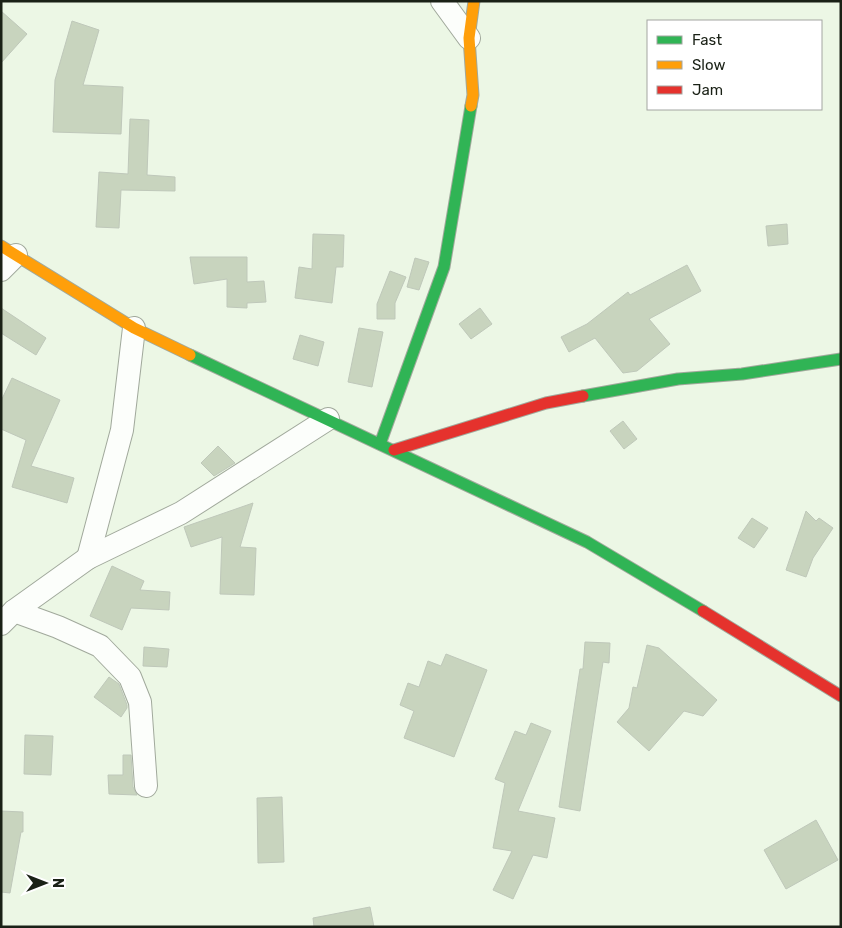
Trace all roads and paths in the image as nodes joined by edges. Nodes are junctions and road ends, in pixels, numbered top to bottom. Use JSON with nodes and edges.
{"nodes":[{"id":1,"x":442,"y":1,"type":"edge"},
{"id":2,"x":474,"y":1,"type":"edge"},
{"id":3,"x":469,"y":38,"type":"junction"},
{"id":4,"x":6,"y":257,"type":"edge"},
{"id":5,"x":134,"y":328,"type":"junction"},
{"id":6,"x":841,"y":359,"type":"edge"},
{"id":7,"x":328,"y":419,"type":"junction"},
{"id":8,"x":380,"y":444,"type":"junction"},
{"id":9,"x":394,"y":450,"type":"junction"},
{"id":10,"x":88,"y":558,"type":"junction"},
{"id":11,"x":8,"y":618,"type":"edge"},
{"id":12,"x":841,"y":696,"type":"edge"},
{"id":13,"x":146,"y":786,"type":"dead end"}],
"edges":[{"from":1,"to":3,"type":"street"},
{"from":2,"to":3,"type":"main road"},
{"from":3,"to":8,"type":"main road"},
{"from":4,"to":5,"type":"main road"},
{"from":5,"to":7,"type":"main road"},
{"from":5,"to":10,"type":"street"},
{"from":6,"to":9,"type":"main road"},
{"from":7,"to":8,"type":"main road"},
{"from":7,"to":10,"type":"street"},
{"from":8,"to":9,"type":"main road"},
{"from":9,"to":12,"type":"main road"},
{"from":10,"to":11,"type":"street"},
{"from":11,"to":13,"type":"street"}]}
